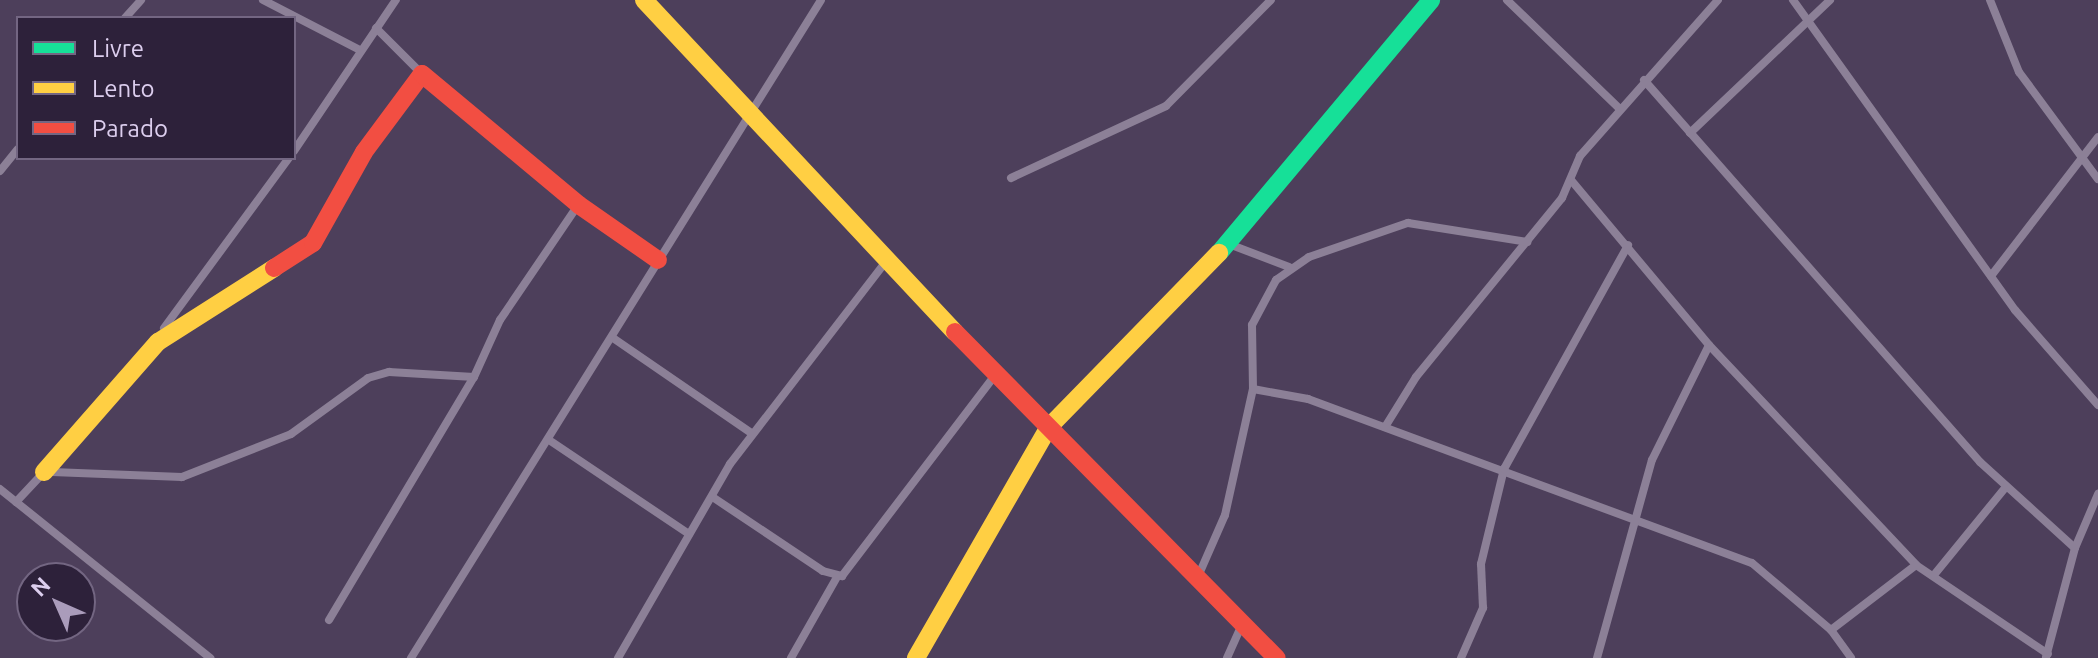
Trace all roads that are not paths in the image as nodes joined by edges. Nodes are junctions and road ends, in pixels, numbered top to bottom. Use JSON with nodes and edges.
{"nodes":[{"id":1,"x":141,"y":0,"type":"edge"},
{"id":2,"x":263,"y":0,"type":"edge"},
{"id":3,"x":396,"y":0,"type":"edge"},
{"id":4,"x":644,"y":0,"type":"edge"},
{"id":5,"x":821,"y":0,"type":"edge"},
{"id":6,"x":1271,"y":0,"type":"edge"},
{"id":7,"x":1431,"y":0,"type":"edge"},
{"id":8,"x":1507,"y":0,"type":"edge"},
{"id":9,"x":1718,"y":0,"type":"edge"},
{"id":10,"x":1793,"y":0,"type":"edge"},
{"id":11,"x":1830,"y":0,"type":"edge"},
{"id":12,"x":1990,"y":0,"type":"edge"},
{"id":13,"x":127,"y":16,"type":"edge"},
{"id":14,"x":294,"y":16,"type":"edge"},
{"id":15,"x":296,"y":17,"type":"edge"},
{"id":16,"x":1811,"y":25,"type":"junction"},
{"id":17,"x":376,"y":28,"type":"junction"},
{"id":18,"x":360,"y":50,"type":"junction"},
{"id":19,"x":422,"y":74,"type":"junction"},
{"id":20,"x":1644,"y":80,"type":"junction"},
{"id":21,"x":1619,"y":108,"type":"junction"},
{"id":22,"x":755,"y":113,"type":"junction"},
{"id":23,"x":1690,"y":133,"type":"junction"},
{"id":24,"x":2098,"y":137,"type":"edge"},
{"id":25,"x":296,"y":148,"type":"edge"},
{"id":26,"x":16,"y":151,"type":"edge"},
{"id":27,"x":2080,"y":156,"type":"junction"},
{"id":28,"x":287,"y":160,"type":"edge"},
{"id":29,"x":0,"y":171,"type":"edge"},
{"id":30,"x":1011,"y":178,"type":"dead end"},
{"id":31,"x":2098,"y":179,"type":"edge"},
{"id":32,"x":1571,"y":180,"type":"junction"},
{"id":33,"x":579,"y":205,"type":"junction"},
{"id":34,"x":1528,"y":242,"type":"junction"},
{"id":35,"x":1228,"y":244,"type":"junction"},
{"id":36,"x":1628,"y":245,"type":"junction"},
{"id":37,"x":888,"y":258,"type":"junction"},
{"id":38,"x":658,"y":260,"type":"junction"},
{"id":39,"x":1289,"y":267,"type":"junction"},
{"id":40,"x":1991,"y":276,"type":"junction"},
{"id":41,"x":613,"y":338,"type":"junction"},
{"id":42,"x":158,"y":342,"type":"junction"},
{"id":43,"x":1709,"y":345,"type":"junction"},
{"id":44,"x":995,"y":375,"type":"junction"},
{"id":45,"x":474,"y":377,"type":"junction"},
{"id":46,"x":1253,"y":389,"type":"junction"},
{"id":47,"x":2098,"y":405,"type":"edge"},
{"id":48,"x":1385,"y":427,"type":"junction"},
{"id":49,"x":1048,"y":428,"type":"junction"},
{"id":50,"x":751,"y":433,"type":"junction"},
{"id":51,"x":552,"y":442,"type":"junction"},
{"id":52,"x":1504,"y":469,"type":"junction"},
{"id":53,"x":44,"y":472,"type":"junction"},
{"id":54,"x":2005,"y":488,"type":"junction"},
{"id":55,"x":0,"y":489,"type":"edge"},
{"id":56,"x":2098,"y":494,"type":"edge"},
{"id":57,"x":714,"y":498,"type":"junction"},
{"id":58,"x":16,"y":502,"type":"junction"},
{"id":59,"x":1633,"y":516,"type":"junction"},
{"id":60,"x":689,"y":534,"type":"junction"},
{"id":61,"x":2075,"y":548,"type":"junction"},
{"id":62,"x":1916,"y":565,"type":"junction"},
{"id":63,"x":1934,"y":575,"type":"junction"},
{"id":64,"x":837,"y":577,"type":"junction"},
{"id":65,"x":1197,"y":580,"type":"junction"},
{"id":66,"x":329,"y":620,"type":"dead end"},
{"id":67,"x":1242,"y":626,"type":"junction"},
{"id":68,"x":1831,"y":630,"type":"junction"},
{"id":69,"x":2047,"y":656,"type":"edge"},
{"id":70,"x":210,"y":658,"type":"edge"},
{"id":71,"x":411,"y":658,"type":"edge"},
{"id":72,"x":618,"y":658,"type":"edge"},
{"id":73,"x":791,"y":658,"type":"edge"},
{"id":74,"x":916,"y":658,"type":"edge"},
{"id":75,"x":1227,"y":658,"type":"edge"},
{"id":76,"x":1276,"y":658,"type":"edge"},
{"id":77,"x":1461,"y":658,"type":"edge"},
{"id":78,"x":1597,"y":658,"type":"edge"},
{"id":79,"x":1851,"y":658,"type":"edge"}],
"edges":[{"from":1,"to":13,"type":"street"},
{"from":2,"to":14,"type":"street"},
{"from":3,"to":17,"type":"street"},
{"from":4,"to":22,"type":"street"},
{"from":5,"to":22,"type":"street"},
{"from":6,"to":30,"type":"street"},
{"from":7,"to":35,"type":"street"},
{"from":8,"to":21,"type":"street"},
{"from":9,"to":20,"type":"street"},
{"from":10,"to":16,"type":"street"},
{"from":11,"to":16,"type":"street"},
{"from":12,"to":27,"type":"street"},
{"from":15,"to":18,"type":"street"},
{"from":16,"to":23,"type":"street"},
{"from":16,"to":40,"type":"street"},
{"from":17,"to":18,"type":"street"},
{"from":17,"to":19,"type":"street"},
{"from":18,"to":25,"type":"street"},
{"from":19,"to":33,"type":"street"},
{"from":19,"to":42,"type":"street"},
{"from":20,"to":21,"type":"street"},
{"from":20,"to":23,"type":"street"},
{"from":21,"to":32,"type":"street"},
{"from":22,"to":37,"type":"street"},
{"from":22,"to":38,"type":"street"},
{"from":23,"to":54,"type":"street"},
{"from":24,"to":27,"type":"street"},
{"from":26,"to":29,"type":"street"},
{"from":27,"to":31,"type":"street"},
{"from":27,"to":40,"type":"street"},
{"from":28,"to":42,"type":"street"},
{"from":32,"to":34,"type":"street"},
{"from":32,"to":36,"type":"street"},
{"from":33,"to":38,"type":"street"},
{"from":33,"to":45,"type":"street"},
{"from":34,"to":39,"type":"street"},
{"from":34,"to":48,"type":"street"},
{"from":35,"to":39,"type":"street"},
{"from":35,"to":49,"type":"street"},
{"from":36,"to":43,"type":"street"},
{"from":36,"to":52,"type":"street"},
{"from":37,"to":44,"type":"street"},
{"from":37,"to":50,"type":"street"},
{"from":38,"to":41,"type":"street"},
{"from":39,"to":46,"type":"street"},
{"from":40,"to":47,"type":"street"},
{"from":41,"to":50,"type":"street"},
{"from":41,"to":51,"type":"street"},
{"from":42,"to":53,"type":"street"},
{"from":43,"to":59,"type":"street"},
{"from":43,"to":62,"type":"street"},
{"from":44,"to":49,"type":"street"},
{"from":44,"to":64,"type":"street"},
{"from":45,"to":53,"type":"street"},
{"from":45,"to":66,"type":"street"},
{"from":46,"to":48,"type":"street"},
{"from":46,"to":65,"type":"street"},
{"from":48,"to":52,"type":"street"},
{"from":49,"to":65,"type":"street"},
{"from":49,"to":74,"type":"street"},
{"from":50,"to":57,"type":"street"},
{"from":51,"to":60,"type":"street"},
{"from":51,"to":71,"type":"street"},
{"from":52,"to":59,"type":"street"},
{"from":52,"to":77,"type":"street"},
{"from":53,"to":58,"type":"street"},
{"from":54,"to":61,"type":"street"},
{"from":54,"to":63,"type":"street"},
{"from":55,"to":58,"type":"street"},
{"from":56,"to":61,"type":"street"},
{"from":57,"to":60,"type":"street"},
{"from":57,"to":64,"type":"street"},
{"from":58,"to":70,"type":"street"},
{"from":59,"to":68,"type":"street"},
{"from":59,"to":78,"type":"street"},
{"from":60,"to":72,"type":"street"},
{"from":61,"to":69,"type":"street"},
{"from":62,"to":63,"type":"street"},
{"from":62,"to":68,"type":"street"},
{"from":63,"to":69,"type":"street"},
{"from":64,"to":73,"type":"street"},
{"from":65,"to":67,"type":"street"},
{"from":67,"to":75,"type":"street"},
{"from":67,"to":76,"type":"street"},
{"from":68,"to":79,"type":"street"}]}
